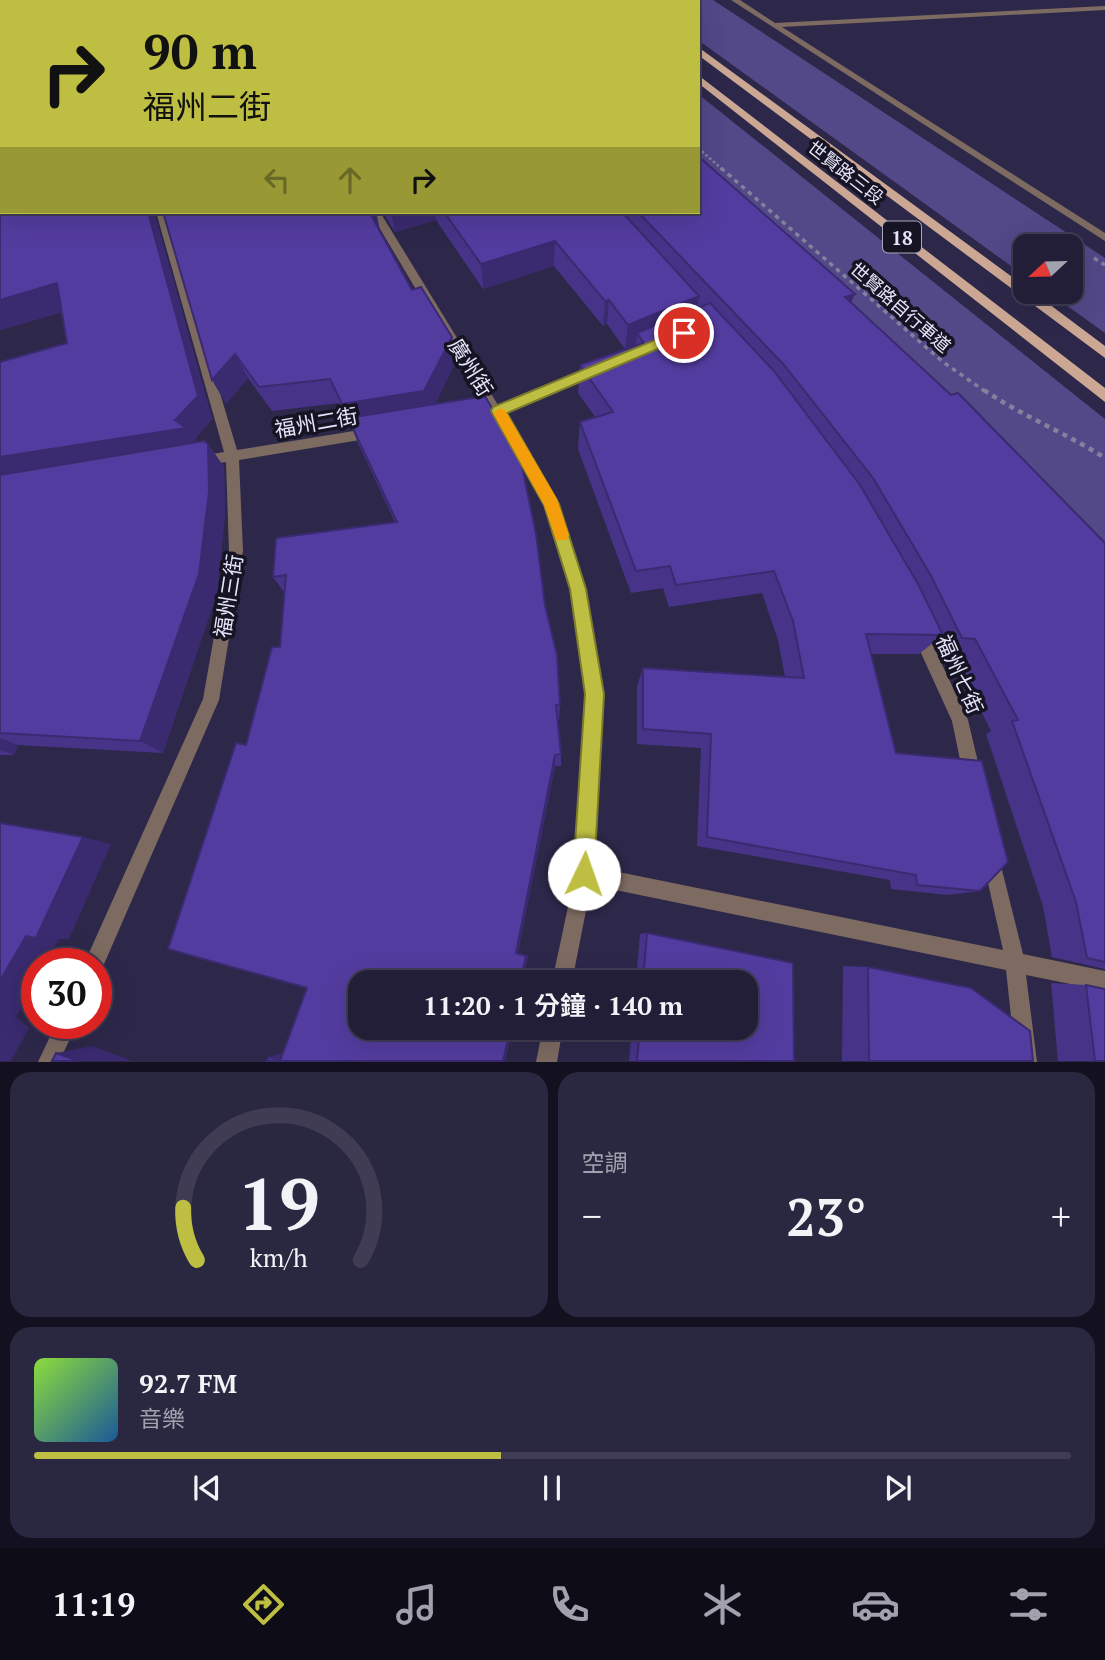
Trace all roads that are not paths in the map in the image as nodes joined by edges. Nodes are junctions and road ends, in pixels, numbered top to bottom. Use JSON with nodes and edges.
{"nodes":[{"id":1,"x":735,"y":0,"type":"edge"},
{"id":2,"x":1105,"y":8,"type":"edge"},
{"id":3,"x":774,"y":25,"type":"junction"},
{"id":4,"x":700,"y":51,"type":"edge"},
{"id":5,"x":700,"y":80,"type":"edge"},
{"id":6,"x":162,"y":214,"type":"edge"},
{"id":7,"x":376,"y":214,"type":"edge"},
{"id":8,"x":1105,"y":237,"type":"edge"},
{"id":9,"x":1105,"y":354,"type":"edge"},
{"id":10,"x":609,"y":364,"type":"edge"},
{"id":11,"x":1105,"y":396,"type":"edge"},
{"id":12,"x":498,"y":411,"type":"junction"},
{"id":13,"x":472,"y":415,"type":"edge"},
{"id":14,"x":392,"y":429,"type":"edge"},
{"id":15,"x":232,"y":456,"type":"junction"},
{"id":16,"x":191,"y":463,"type":"edge"},
{"id":17,"x":910,"y":612,"type":"edge"},
{"id":18,"x":978,"y":801,"type":"edge"},
{"id":19,"x":987,"y":841,"type":"edge"},
{"id":20,"x":584,"y":874,"type":"junction"},
{"id":21,"x":101,"y":948,"type":"edge"},
{"id":22,"x":1015,"y":962,"type":"junction"},
{"id":23,"x":564,"y":970,"type":"edge"},
{"id":24,"x":1105,"y":981,"type":"edge"},
{"id":25,"x":60,"y":1039,"type":"edge"},
{"id":26,"x":550,"y":1040,"type":"edge"},
{"id":27,"x":48,"y":1062,"type":"edge"},
{"id":28,"x":546,"y":1062,"type":"edge"},
{"id":29,"x":1027,"y":1062,"type":"edge"}],
"edges":[{"from":1,"to":3,"type":"street"},
{"from":2,"to":3,"type":"street"},
{"from":3,"to":8,"type":"street"},
{"from":4,"to":9,"type":"main road","name":"世賢路三段","number":"18"},
{"from":5,"to":11,"type":"main road","name":"世賢路三段","number":"18"},
{"from":6,"to":15,"type":"street","name":"福州三街"},
{"from":7,"to":12,"type":"street","name":"廣州街"},
{"from":10,"to":12,"type":"street"},
{"from":12,"to":13,"type":"street"},
{"from":12,"to":20,"type":"street","name":"廣州街"},
{"from":14,"to":15,"type":"street","name":"福州二街"},
{"from":15,"to":16,"type":"street","name":"福州二街"},
{"from":15,"to":21,"type":"street","name":"福州三街"},
{"from":17,"to":18,"type":"street","name":"福州七街"},
{"from":19,"to":22,"type":"street"},
{"from":20,"to":22,"type":"street"},
{"from":20,"to":23,"type":"street","name":"廣州街"},
{"from":22,"to":24,"type":"street"},
{"from":22,"to":29,"type":"street"},
{"from":25,"to":27,"type":"street"},
{"from":26,"to":28,"type":"street"}]}
